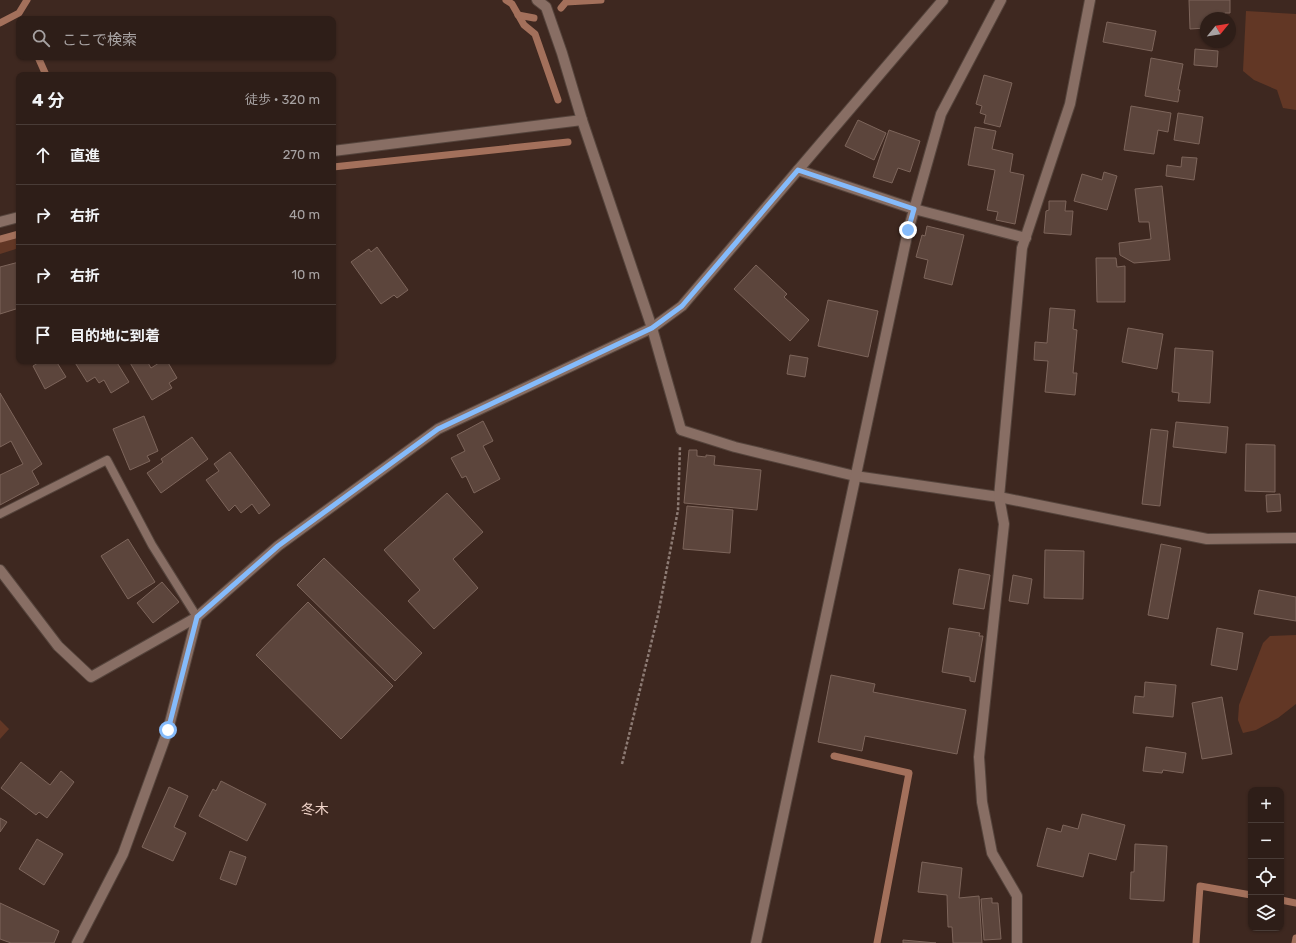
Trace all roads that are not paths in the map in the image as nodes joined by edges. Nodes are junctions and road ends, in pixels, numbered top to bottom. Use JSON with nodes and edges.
{"nodes":[{"id":1,"x":537,"y":0,"type":"edge"},
{"id":2,"x":943,"y":0,"type":"edge"},
{"id":3,"x":1001,"y":0,"type":"edge"},
{"id":4,"x":1090,"y":0,"type":"edge"},
{"id":5,"x":582,"y":120,"type":"junction"},
{"id":6,"x":336,"y":151,"type":"edge"},
{"id":7,"x":798,"y":170,"type":"junction"},
{"id":8,"x":914,"y":209,"type":"junction"},
{"id":9,"x":16,"y":218,"type":"edge"},
{"id":10,"x":0,"y":222,"type":"edge"},
{"id":11,"x":1026,"y":238,"type":"junction"},
{"id":12,"x":652,"y":328,"type":"junction"},
{"id":13,"x":855,"y":476,"type":"junction"},
{"id":14,"x":999,"y":497,"type":"junction"},
{"id":15,"x":0,"y":514,"type":"edge"},
{"id":16,"x":1296,"y":538,"type":"edge"},
{"id":17,"x":0,"y":570,"type":"edge"},
{"id":18,"x":197,"y":617,"type":"junction"},
{"id":19,"x":77,"y":943,"type":"edge"},
{"id":20,"x":756,"y":943,"type":"edge"},
{"id":21,"x":1017,"y":943,"type":"edge"}],
"edges":[{"from":1,"to":5,"type":"street"},
{"from":2,"to":7,"type":"street"},
{"from":3,"to":8,"type":"street"},
{"from":4,"to":11,"type":"street"},
{"from":5,"to":6,"type":"street"},
{"from":5,"to":12,"type":"street"},
{"from":7,"to":8,"type":"street"},
{"from":7,"to":12,"type":"street"},
{"from":8,"to":11,"type":"street"},
{"from":8,"to":13,"type":"street"},
{"from":9,"to":10,"type":"street"},
{"from":11,"to":14,"type":"street"},
{"from":12,"to":13,"type":"street"},
{"from":12,"to":18,"type":"street"},
{"from":13,"to":14,"type":"street"},
{"from":13,"to":20,"type":"street"},
{"from":14,"to":16,"type":"street"},
{"from":14,"to":21,"type":"street"},
{"from":15,"to":18,"type":"lane"},
{"from":17,"to":18,"type":"street"},
{"from":18,"to":19,"type":"street"}]}
